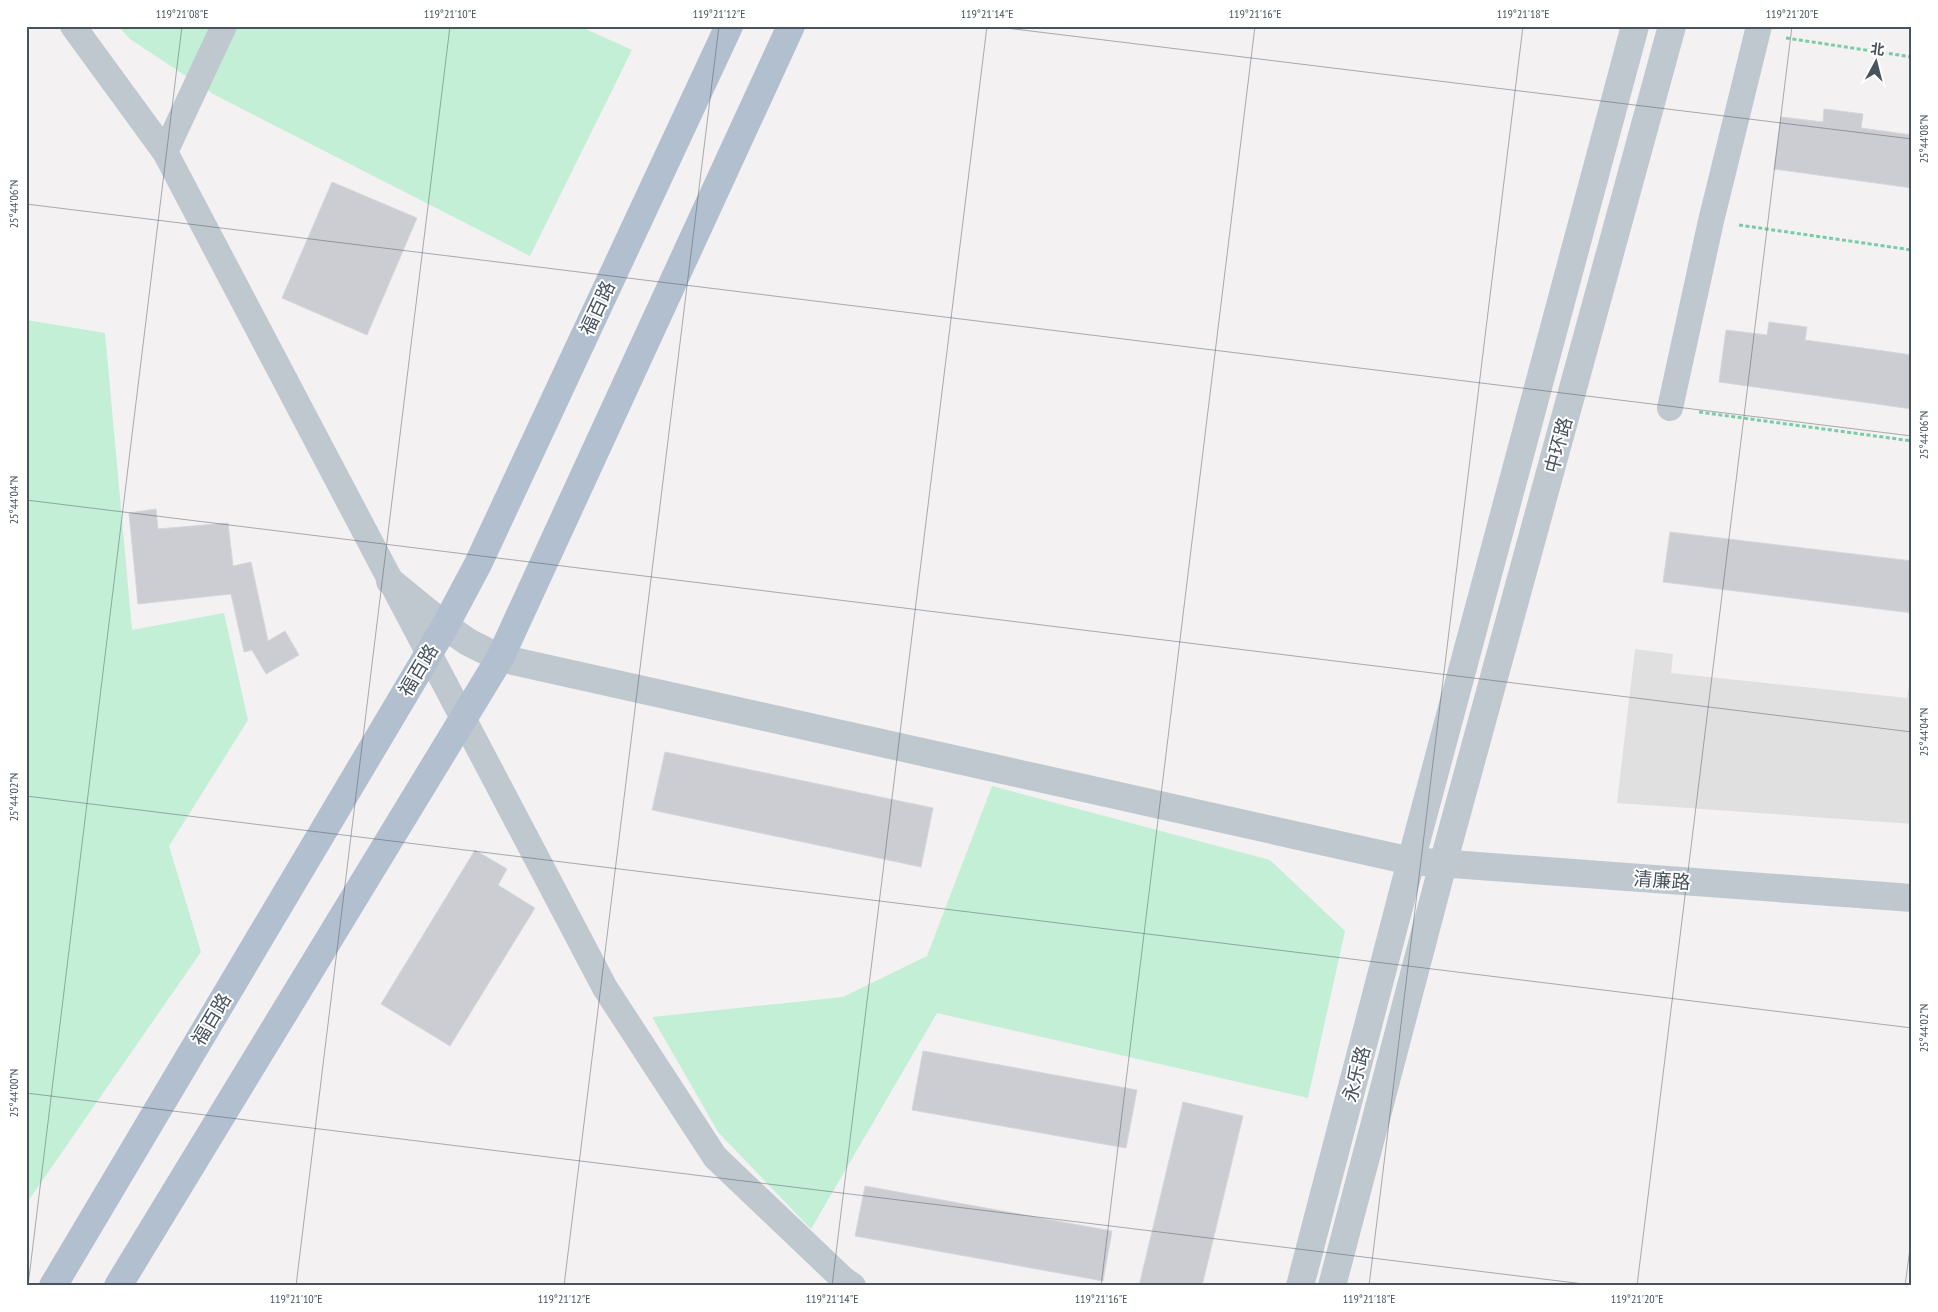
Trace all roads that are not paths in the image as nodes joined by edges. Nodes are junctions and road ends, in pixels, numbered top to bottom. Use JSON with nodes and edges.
{"nodes":[{"id":1,"x":72,"y":26,"type":"edge"},
{"id":2,"x":224,"y":26,"type":"edge"},
{"id":3,"x":729,"y":26,"type":"edge"},
{"id":4,"x":791,"y":26,"type":"edge"},
{"id":5,"x":1635,"y":26,"type":"edge"},
{"id":6,"x":1672,"y":26,"type":"edge"},
{"id":7,"x":1758,"y":30,"type":"edge"},
{"id":8,"x":165,"y":152,"type":"junction"},
{"id":9,"x":1670,"y":408,"type":"road end"},
{"id":10,"x":390,"y":581,"type":"junction"},
{"id":11,"x":444,"y":626,"type":"junction"},
{"id":12,"x":428,"y":653,"type":"junction"},
{"id":13,"x":500,"y":658,"type":"junction"},
{"id":14,"x":463,"y":720,"type":"junction"},
{"id":15,"x":1411,"y":861,"type":"junction"},
{"id":16,"x":1443,"y":864,"type":"junction"},
{"id":17,"x":1912,"y":898,"type":"edge"},
{"id":18,"x":53,"y":1286,"type":"edge"},
{"id":19,"x":118,"y":1286,"type":"edge"},
{"id":20,"x":853,"y":1286,"type":"edge"},
{"id":21,"x":1300,"y":1286,"type":"edge"},
{"id":22,"x":1332,"y":1286,"type":"edge"}],
"edges":[{"from":1,"to":8,"type":"street"},
{"from":2,"to":8,"type":"street"},
{"from":3,"to":11,"type":"main road","name":"福百路"},
{"from":4,"to":13,"type":"main road"},
{"from":5,"to":15,"type":"street","name":"中环路"},
{"from":6,"to":16,"type":"street","name":"中环路"},
{"from":7,"to":9,"type":"street"},
{"from":8,"to":10,"type":"street"},
{"from":10,"to":11,"type":"street","name":"清廉路"},
{"from":10,"to":12,"type":"street"},
{"from":11,"to":12,"type":"main road","name":"福百路"},
{"from":11,"to":13,"type":"street","name":"清廉路"},
{"from":12,"to":14,"type":"street"},
{"from":12,"to":18,"type":"main road","name":"福百路"},
{"from":13,"to":14,"type":"main road"},
{"from":13,"to":15,"type":"street","name":"清廉路"},
{"from":14,"to":19,"type":"main road"},
{"from":14,"to":20,"type":"street"},
{"from":15,"to":16,"type":"street","name":"清廉路"},
{"from":15,"to":21,"type":"street","name":"永乐路"},
{"from":16,"to":17,"type":"street","name":"清廉路"},
{"from":16,"to":22,"type":"street","name":"永乐路"}]}
